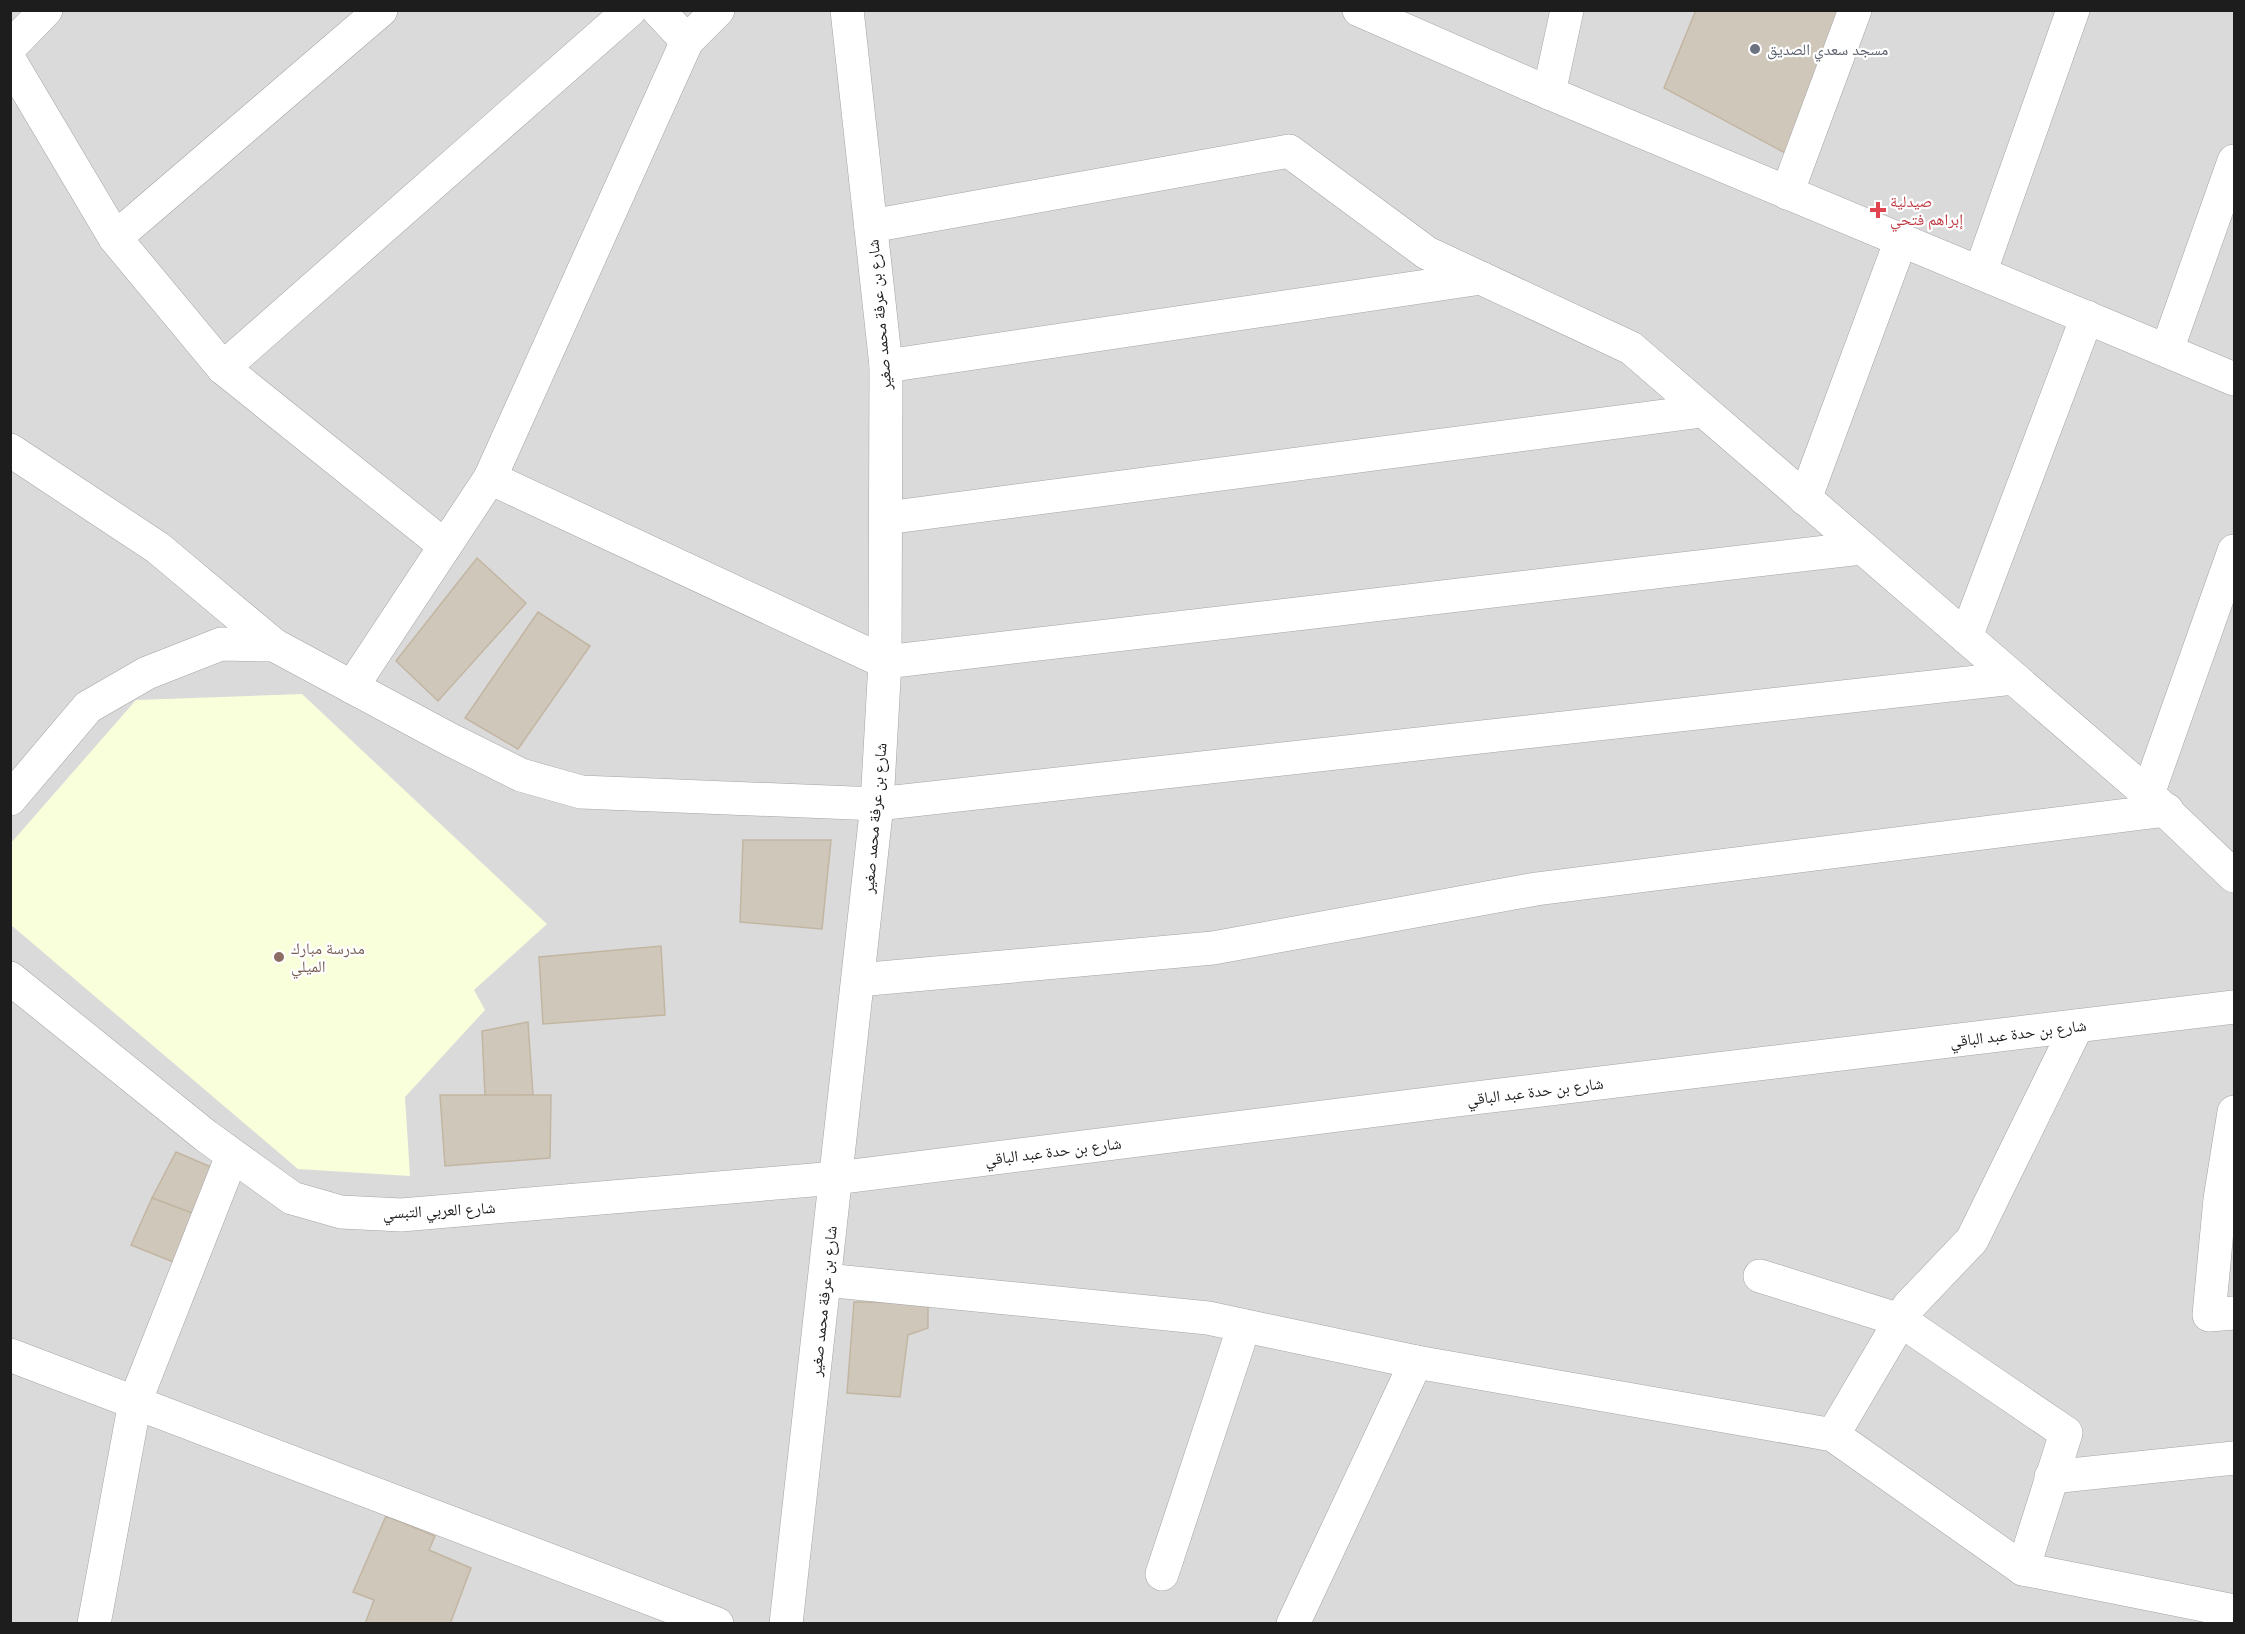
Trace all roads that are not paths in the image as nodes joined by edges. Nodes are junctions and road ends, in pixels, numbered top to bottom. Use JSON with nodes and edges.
{"nodes":[{"id":1,"x":46,"y":10,"type":"edge"},
{"id":2,"x":381,"y":10,"type":"edge"},
{"id":3,"x":630,"y":10,"type":"edge"},
{"id":4,"x":658,"y":10,"type":"edge"},
{"id":5,"x":718,"y":10,"type":"edge"},
{"id":6,"x":847,"y":10,"type":"edge"},
{"id":7,"x":1359,"y":10,"type":"edge"},
{"id":8,"x":1567,"y":10,"type":"edge"},
{"id":9,"x":1855,"y":10,"type":"edge"},
{"id":10,"x":2073,"y":10,"type":"edge"},
{"id":11,"x":687,"y":41,"type":"junction"},
{"id":12,"x":10,"y":47,"type":"edge"},
{"id":13,"x":10,"y":61,"type":"edge"},
{"id":14,"x":1549,"y":93,"type":"junction"},
{"id":15,"x":2235,"y":161,"type":"edge"},
{"id":16,"x":1787,"y":193,"type":"junction"},
{"id":17,"x":871,"y":226,"type":"junction"},
{"id":18,"x":115,"y":238,"type":"junction"},
{"id":19,"x":1901,"y":240,"type":"junction"},
{"id":20,"x":1980,"y":273,"type":"junction"},
{"id":21,"x":1481,"y":278,"type":"junction"},
{"id":22,"x":2087,"y":317,"type":"junction"},
{"id":23,"x":2167,"y":350,"type":"junction"},
{"id":24,"x":886,"y":366,"type":"junction"},
{"id":25,"x":223,"y":368,"type":"junction"},
{"id":26,"x":2235,"y":379,"type":"edge"},
{"id":27,"x":1702,"y":411,"type":"junction"},
{"id":28,"x":10,"y":450,"type":"edge"},
{"id":29,"x":490,"y":478,"type":"junction"},
{"id":30,"x":1805,"y":499,"type":"junction"},
{"id":31,"x":886,"y":518,"type":"junction"},
{"id":32,"x":445,"y":546,"type":"junction"},
{"id":33,"x":1861,"y":548,"type":"junction"},
{"id":34,"x":2235,"y":551,"type":"edge"},
{"id":35,"x":1966,"y":637,"type":"junction"},
{"id":36,"x":274,"y":645,"type":"junction"},
{"id":37,"x":885,"y":662,"type":"junction"},
{"id":38,"x":2013,"y":678,"type":"junction"},
{"id":39,"x":352,"y":687,"type":"junction"},
{"id":40,"x":10,"y":799,"type":"edge"},
{"id":41,"x":2157,"y":802,"type":"junction"},
{"id":42,"x":877,"y":804,"type":"junction"},
{"id":43,"x":2235,"y":876,"type":"edge"},
{"id":44,"x":10,"y":978,"type":"edge"},
{"id":45,"x":858,"y":980,"type":"junction"},
{"id":46,"x":2235,"y":1007,"type":"edge"},
{"id":47,"x":2077,"y":1026,"type":"junction"},
{"id":48,"x":2235,"y":1112,"type":"edge"},
{"id":49,"x":232,"y":1156,"type":"junction"},
{"id":50,"x":836,"y":1178,"type":"junction"},
{"id":51,"x":2227,"y":1197,"type":"edge"},
{"id":52,"x":1760,"y":1276,"type":"dead end"},
{"id":53,"x":825,"y":1280,"type":"junction"},
{"id":54,"x":2235,"y":1313,"type":"edge"},
{"id":55,"x":1900,"y":1320,"type":"junction"},
{"id":56,"x":1244,"y":1326,"type":"junction"},
{"id":57,"x":10,"y":1355,"type":"edge"},
{"id":58,"x":1416,"y":1362,"type":"junction"},
{"id":59,"x":135,"y":1402,"type":"junction"},
{"id":60,"x":1833,"y":1435,"type":"junction"},
{"id":61,"x":2235,"y":1458,"type":"edge"},
{"id":62,"x":2051,"y":1477,"type":"junction"},
{"id":63,"x":2023,"y":1569,"type":"junction"},
{"id":64,"x":1162,"y":1574,"type":"dead end"},
{"id":65,"x":2235,"y":1611,"type":"edge"},
{"id":66,"x":94,"y":1623,"type":"edge"},
{"id":67,"x":717,"y":1623,"type":"edge"},
{"id":68,"x":786,"y":1623,"type":"edge"},
{"id":69,"x":1293,"y":1623,"type":"edge"}],
"edges":[{"from":1,"to":12,"type":"street"},
{"from":2,"to":18,"type":"street"},
{"from":3,"to":25,"type":"street"},
{"from":4,"to":11,"type":"street"},
{"from":5,"to":11,"type":"street"},
{"from":6,"to":17,"type":"street","name":"شارع بن عرفة محمد صغير"},
{"from":7,"to":14,"type":"street"},
{"from":8,"to":14,"type":"street"},
{"from":9,"to":16,"type":"street"},
{"from":10,"to":20,"type":"street"},
{"from":11,"to":29,"type":"street"},
{"from":13,"to":18,"type":"street"},
{"from":14,"to":16,"type":"street"},
{"from":15,"to":23,"type":"street"},
{"from":16,"to":19,"type":"street"},
{"from":17,"to":21,"type":"street"},
{"from":17,"to":24,"type":"street","name":"شارع بن عرفة محمد صغير"},
{"from":18,"to":25,"type":"street"},
{"from":19,"to":20,"type":"street"},
{"from":19,"to":30,"type":"street"},
{"from":20,"to":22,"type":"street"},
{"from":21,"to":24,"type":"street"},
{"from":21,"to":27,"type":"street"},
{"from":22,"to":23,"type":"street"},
{"from":22,"to":35,"type":"street"},
{"from":23,"to":26,"type":"street"},
{"from":24,"to":31,"type":"street","name":"شارع بن عرفة محمد صغير"},
{"from":25,"to":32,"type":"street"},
{"from":27,"to":30,"type":"street"},
{"from":27,"to":31,"type":"street"},
{"from":28,"to":36,"type":"street"},
{"from":29,"to":32,"type":"street"},
{"from":29,"to":37,"type":"street"},
{"from":30,"to":33,"type":"street"},
{"from":31,"to":37,"type":"street","name":"شارع بن عرفة محمد صغير"},
{"from":32,"to":39,"type":"street"},
{"from":33,"to":35,"type":"street"},
{"from":33,"to":37,"type":"street"},
{"from":34,"to":41,"type":"street"},
{"from":35,"to":38,"type":"street"},
{"from":36,"to":39,"type":"street"},
{"from":36,"to":40,"type":"street"},
{"from":37,"to":42,"type":"street","name":"شارع بن عرفة محمد صغير"},
{"from":38,"to":41,"type":"street"},
{"from":38,"to":42,"type":"street"},
{"from":39,"to":42,"type":"street"},
{"from":41,"to":43,"type":"street"},
{"from":41,"to":45,"type":"street"},
{"from":42,"to":45,"type":"street","name":"شارع بن عرفة محمد صغير"},
{"from":44,"to":49,"type":"street","name":"شارع العربي التبسي"},
{"from":45,"to":50,"type":"street","name":"شارع بن عرفة محمد صغير"},
{"from":46,"to":47,"type":"street","name":"شارع بن حدة عبد الباقي"},
{"from":47,"to":50,"type":"street","name":"شارع بن حدة عبد الباقي"},
{"from":47,"to":55,"type":"street"},
{"from":48,"to":51,"type":"street"},
{"from":49,"to":50,"type":"street","name":"شارع العربي التبسي"},
{"from":49,"to":59,"type":"street"},
{"from":50,"to":53,"type":"street","name":"شارع بن عرفة محمد صغير"},
{"from":51,"to":54,"type":"street"},
{"from":52,"to":55,"type":"street"},
{"from":53,"to":56,"type":"street"},
{"from":53,"to":68,"type":"street","name":"شارع بن عرفة محمد صغير"},
{"from":55,"to":60,"type":"street"},
{"from":55,"to":62,"type":"street"},
{"from":56,"to":58,"type":"street"},
{"from":56,"to":64,"type":"street"},
{"from":57,"to":59,"type":"street"},
{"from":58,"to":60,"type":"street"},
{"from":58,"to":69,"type":"street"},
{"from":59,"to":66,"type":"street"},
{"from":59,"to":67,"type":"street"},
{"from":60,"to":63,"type":"street"},
{"from":61,"to":62,"type":"street"},
{"from":62,"to":63,"type":"street"},
{"from":63,"to":65,"type":"street"}]}
